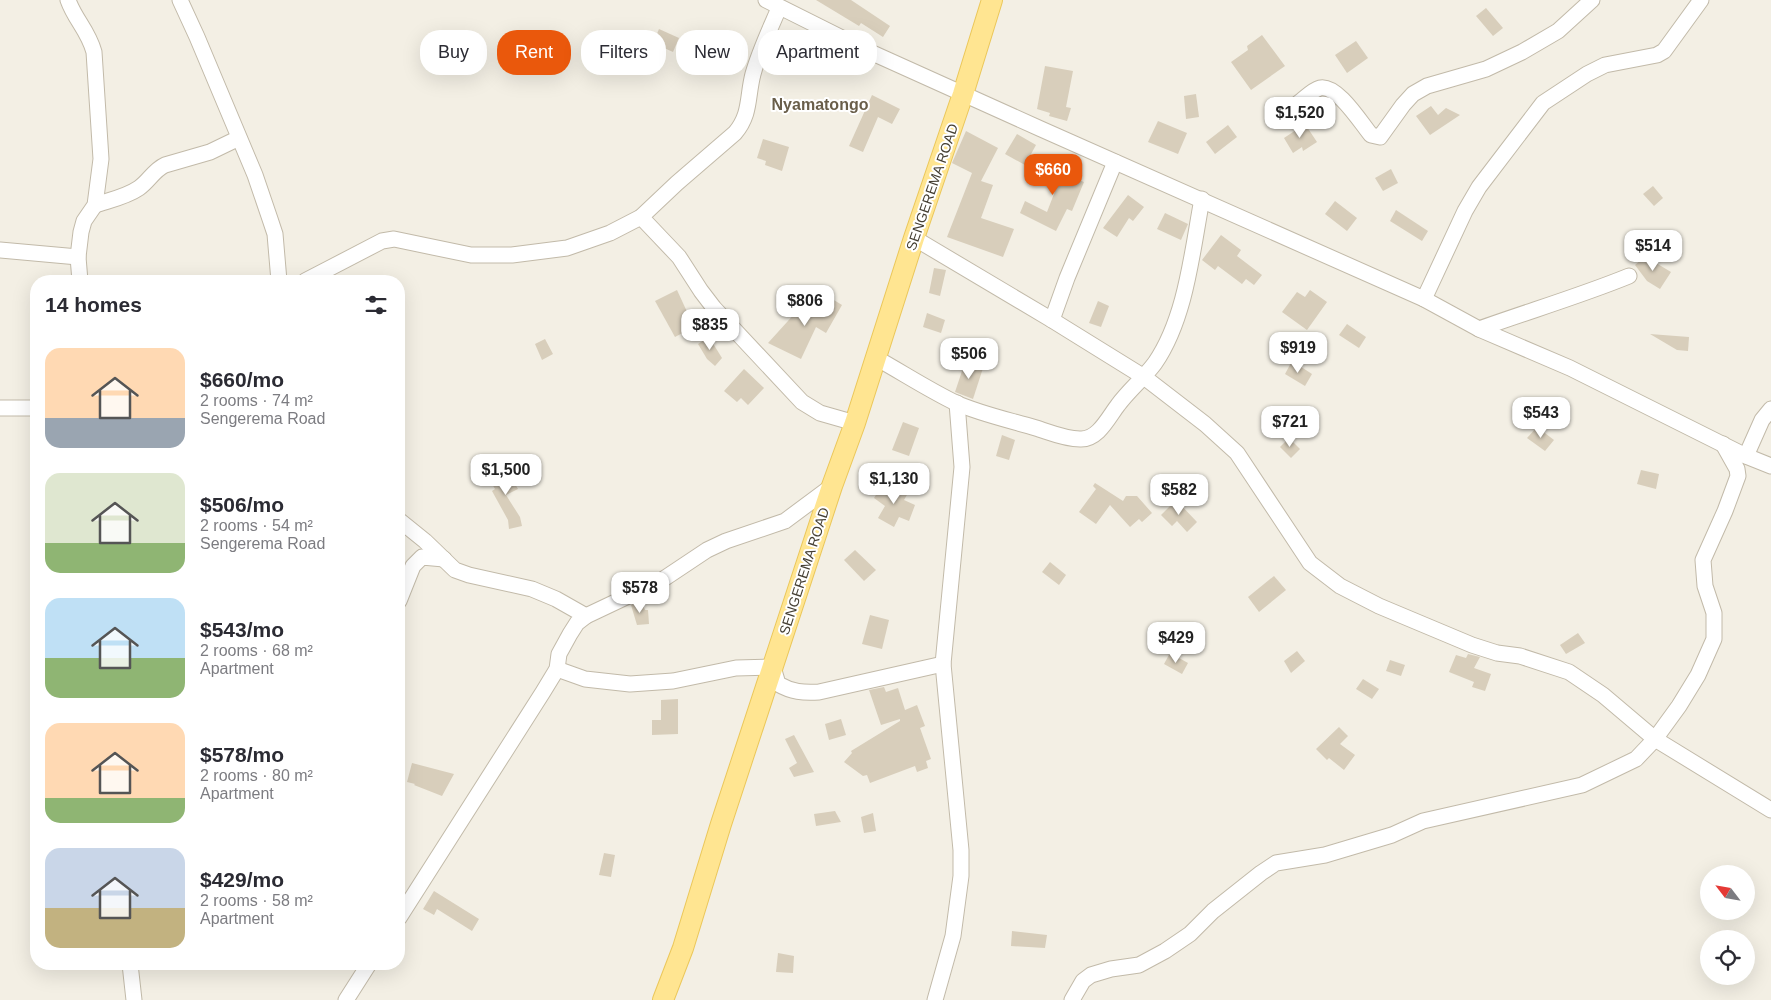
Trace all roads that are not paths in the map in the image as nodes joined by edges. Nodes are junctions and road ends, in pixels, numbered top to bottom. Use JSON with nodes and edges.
{"nodes":[{"id":1,"x":68,"y":0,"type":"edge"},
{"id":2,"x":180,"y":0,"type":"edge"},
{"id":3,"x":992,"y":0,"type":"edge"},
{"id":4,"x":1592,"y":0,"type":"edge"},
{"id":5,"x":1701,"y":0,"type":"edge"},
{"id":6,"x":772,"y":4,"type":"edge"},
{"id":7,"x":964,"y":94,"type":"junction"},
{"id":8,"x":1297,"y":104,"type":"dead end"},
{"id":9,"x":239,"y":138,"type":"junction"},
{"id":10,"x":1115,"y":162,"type":"junction"},
{"id":11,"x":1202,"y":199,"type":"junction"},
{"id":12,"x":95,"y":205,"type":"junction"},
{"id":13,"x":641,"y":217,"type":"junction"},
{"id":14,"x":914,"y":238,"type":"junction"},
{"id":15,"x":0,"y":250,"type":"edge"},
{"id":16,"x":78,"y":256,"type":"junction"},
{"id":17,"x":80,"y":275,"type":"edge"},
{"id":18,"x":278,"y":275,"type":"edge"},
{"id":19,"x":317,"y":275,"type":"edge"},
{"id":20,"x":1630,"y":276,"type":"dead end"},
{"id":21,"x":1424,"y":299,"type":"junction"},
{"id":22,"x":1052,"y":320,"type":"junction"},
{"id":23,"x":1479,"y":329,"type":"junction"},
{"id":24,"x":876,"y":358,"type":"junction"},
{"id":25,"x":1144,"y":376,"type":"junction"},
{"id":26,"x":956,"y":403,"type":"junction"},
{"id":27,"x":0,"y":408,"type":"edge"},
{"id":28,"x":30,"y":408,"type":"edge"},
{"id":29,"x":1771,"y":409,"type":"edge"},
{"id":30,"x":856,"y":423,"type":"junction"},
{"id":31,"x":1722,"y":443,"type":"junction"},
{"id":32,"x":1746,"y":456,"type":"junction"},
{"id":33,"x":1771,"y":466,"type":"edge"},
{"id":34,"x":832,"y":486,"type":"junction"},
{"id":35,"x":405,"y":525,"type":"edge"},
{"id":36,"x":444,"y":559,"type":"junction"},
{"id":37,"x":405,"y":586,"type":"edge"},
{"id":38,"x":586,"y":616,"type":"junction"},
{"id":39,"x":943,"y":664,"type":"junction"},
{"id":40,"x":773,"y":667,"type":"junction"},
{"id":41,"x":557,"y":669,"type":"junction"},
{"id":42,"x":1655,"y":739,"type":"junction"},
{"id":43,"x":1771,"y":810,"type":"edge"},
{"id":44,"x":405,"y":909,"type":"edge"},
{"id":45,"x":131,"y":970,"type":"edge"},
{"id":46,"x":365,"y":970,"type":"edge"},
{"id":47,"x":134,"y":1000,"type":"edge"},
{"id":48,"x":346,"y":1000,"type":"edge"},
{"id":49,"x":663,"y":1000,"type":"edge"},
{"id":50,"x":935,"y":1000,"type":"edge"},
{"id":51,"x":1072,"y":1000,"type":"edge"}],
"edges":[{"from":1,"to":12,"type":"street"},
{"from":2,"to":9,"type":"street"},
{"from":3,"to":7,"type":"main road","name":"SENGEREMA ROAD"},
{"from":4,"to":8,"type":"street"},
{"from":5,"to":21,"type":"street"},
{"from":6,"to":7,"type":"street"},
{"from":6,"to":13,"type":"street"},
{"from":7,"to":10,"type":"street"},
{"from":7,"to":14,"type":"main road","name":"SENGEREMA ROAD"},
{"from":9,"to":12,"type":"street"},
{"from":9,"to":18,"type":"street"},
{"from":10,"to":11,"type":"street"},
{"from":10,"to":22,"type":"street"},
{"from":11,"to":21,"type":"street"},
{"from":11,"to":25,"type":"street"},
{"from":12,"to":16,"type":"street"},
{"from":13,"to":19,"type":"street"},
{"from":13,"to":30,"type":"street"},
{"from":14,"to":22,"type":"street"},
{"from":14,"to":24,"type":"main road","name":"SENGEREMA ROAD"},
{"from":15,"to":16,"type":"street"},
{"from":16,"to":17,"type":"street"},
{"from":20,"to":23,"type":"street"},
{"from":21,"to":23,"type":"street"},
{"from":22,"to":25,"type":"street"},
{"from":23,"to":31,"type":"street"},
{"from":24,"to":26,"type":"street"},
{"from":24,"to":30,"type":"main road","name":"SENGEREMA ROAD"},
{"from":25,"to":26,"type":"street"},
{"from":25,"to":42,"type":"street"},
{"from":26,"to":39,"type":"street"},
{"from":27,"to":28,"type":"street"},
{"from":29,"to":32,"type":"street"},
{"from":30,"to":34,"type":"main road","name":"SENGEREMA ROAD"},
{"from":31,"to":32,"type":"street"},
{"from":31,"to":42,"type":"street"},
{"from":32,"to":33,"type":"street"},
{"from":34,"to":38,"type":"street"},
{"from":34,"to":40,"type":"main road","name":"SENGEREMA ROAD"},
{"from":35,"to":36,"type":"street"},
{"from":36,"to":37,"type":"street"},
{"from":36,"to":38,"type":"street"},
{"from":38,"to":41,"type":"street"},
{"from":39,"to":40,"type":"street"},
{"from":39,"to":50,"type":"street"},
{"from":40,"to":41,"type":"street"},
{"from":40,"to":49,"type":"main road","name":"SENGEREMA ROAD"},
{"from":41,"to":44,"type":"street"},
{"from":42,"to":43,"type":"street"},
{"from":42,"to":51,"type":"street"},
{"from":45,"to":47,"type":"street"},
{"from":46,"to":48,"type":"street"}]}
